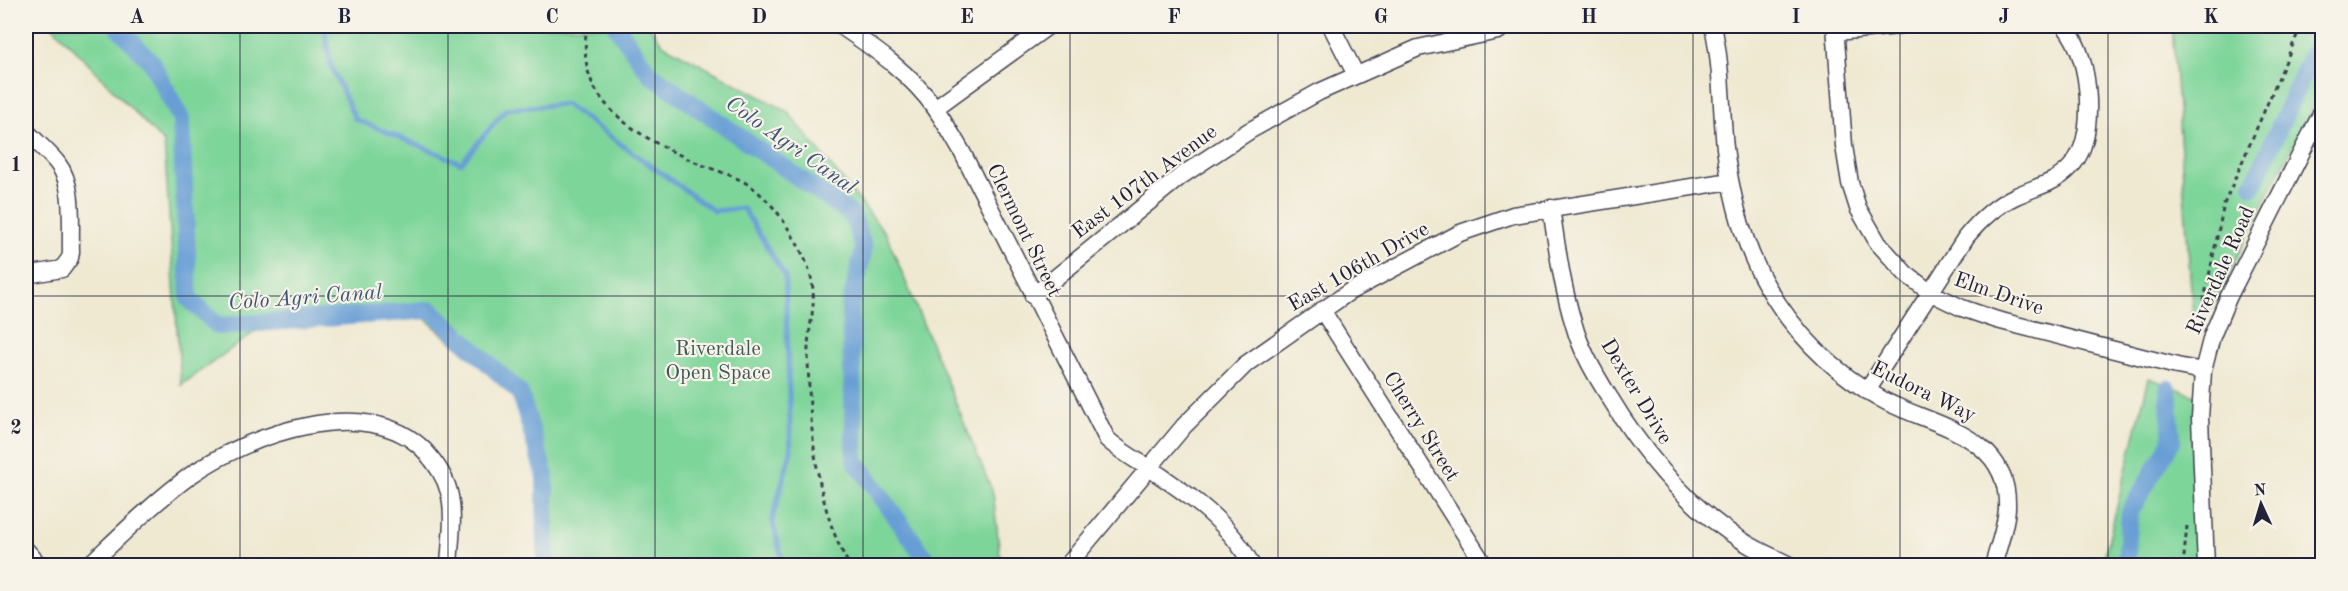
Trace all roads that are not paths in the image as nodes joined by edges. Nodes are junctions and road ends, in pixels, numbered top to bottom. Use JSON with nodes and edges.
{"nodes":[{"id":1,"x":842,"y":26,"type":"edge"},
{"id":2,"x":1048,"y":26,"type":"edge"},
{"id":3,"x":1331,"y":26,"type":"edge"},
{"id":4,"x":1505,"y":26,"type":"edge"},
{"id":5,"x":1713,"y":26,"type":"edge"},
{"id":6,"x":1898,"y":26,"type":"edge"},
{"id":7,"x":2065,"y":26,"type":"edge"},
{"id":8,"x":1836,"y":29,"type":"edge"},
{"id":9,"x":1356,"y":75,"type":"junction"},
{"id":10,"x":935,"y":108,"type":"junction"},
{"id":11,"x":2322,"y":112,"type":"edge"},
{"id":12,"x":26,"y":131,"type":"edge"},
{"id":13,"x":1730,"y":181,"type":"junction"},
{"id":14,"x":1551,"y":208,"type":"junction"},
{"id":15,"x":26,"y":275,"type":"edge"},
{"id":16,"x":1931,"y":293,"type":"junction"},
{"id":17,"x":1033,"y":296,"type":"junction"},
{"id":18,"x":1322,"y":310,"type":"junction"},
{"id":19,"x":2203,"y":371,"type":"junction"},
{"id":20,"x":1867,"y":391,"type":"junction"},
{"id":21,"x":1149,"y":468,"type":"junction"},
{"id":22,"x":26,"y":550,"type":"edge"},
{"id":23,"x":40,"y":566,"type":"edge"},
{"id":24,"x":88,"y":566,"type":"edge"},
{"id":25,"x":449,"y":566,"type":"edge"},
{"id":26,"x":1067,"y":566,"type":"edge"},
{"id":27,"x":1252,"y":566,"type":"edge"},
{"id":28,"x":1485,"y":566,"type":"edge"},
{"id":29,"x":1791,"y":566,"type":"edge"},
{"id":30,"x":1993,"y":566,"type":"edge"},
{"id":31,"x":2206,"y":566,"type":"edge"}],
"edges":[{"from":1,"to":10,"type":"street","name":"Clermont Street"},
{"from":2,"to":10,"type":"street"},
{"from":3,"to":9,"type":"street"},
{"from":4,"to":9,"type":"street","name":"East 107th Avenue"},
{"from":5,"to":13,"type":"street","name":"Eudora Way"},
{"from":6,"to":8,"type":"street"},
{"from":7,"to":16,"type":"street"},
{"from":8,"to":16,"type":"street","name":"Elm Drive"},
{"from":9,"to":17,"type":"street","name":"East 107th Avenue"},
{"from":10,"to":17,"type":"street","name":"Clermont Street"},
{"from":11,"to":19,"type":"street","name":"Riverdale Road"},
{"from":12,"to":15,"type":"street"},
{"from":13,"to":14,"type":"street","name":"East 106th Drive"},
{"from":13,"to":20,"type":"street","name":"Eudora Way"},
{"from":14,"to":18,"type":"street","name":"East 106th Drive"},
{"from":14,"to":29,"type":"street","name":"Dexter Drive"},
{"from":16,"to":19,"type":"street","name":"Elm Drive"},
{"from":16,"to":20,"type":"street"},
{"from":17,"to":21,"type":"street","name":"Clermont Street"},
{"from":18,"to":21,"type":"street","name":"East 106th Drive"},
{"from":18,"to":28,"type":"street","name":"Cherry Street"},
{"from":19,"to":31,"type":"street","name":"Riverdale Road"},
{"from":20,"to":30,"type":"street","name":"Eudora Way"},
{"from":21,"to":26,"type":"street","name":"East 106th Drive"},
{"from":21,"to":27,"type":"street","name":"Clermont Street"},
{"from":22,"to":23,"type":"street"},
{"from":24,"to":25,"type":"street"}]}
